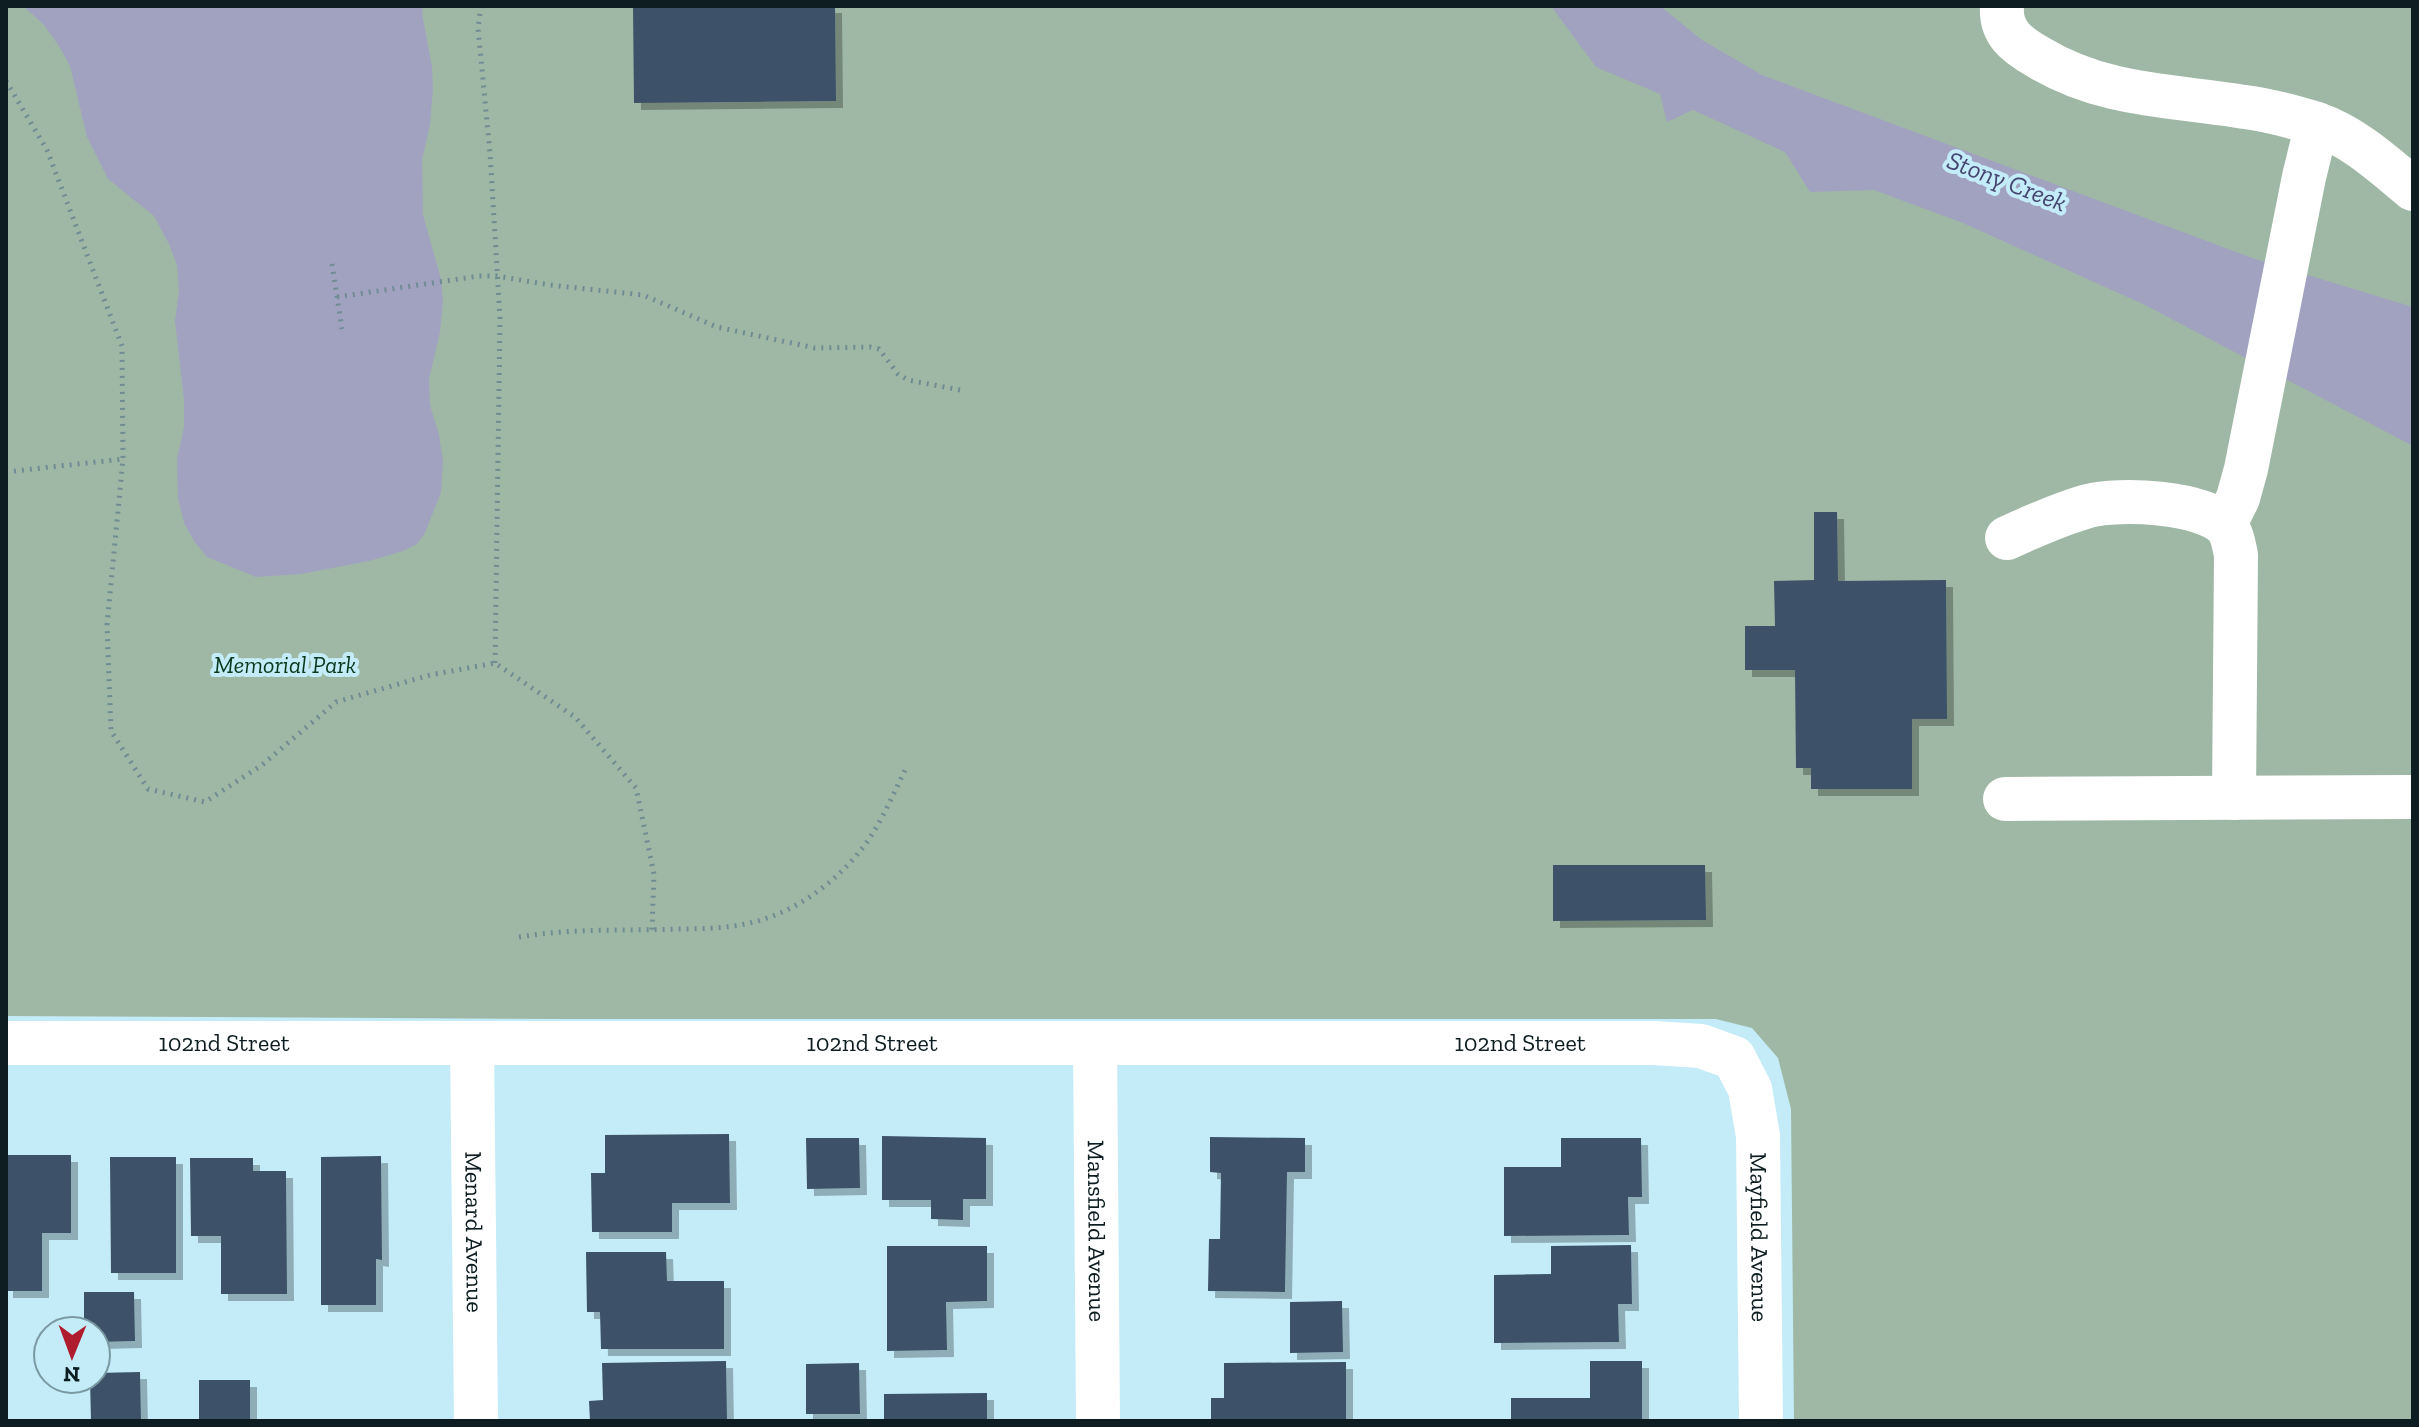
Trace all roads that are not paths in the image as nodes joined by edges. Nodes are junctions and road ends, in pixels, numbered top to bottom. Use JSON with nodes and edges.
{"nodes":[{"id":1,"x":2002,"y":6,"type":"edge"},
{"id":2,"x":2317,"y":124,"type":"junction"},
{"id":3,"x":2413,"y":189,"type":"edge"},
{"id":4,"x":2225,"y":524,"type":"junction"},
{"id":5,"x":2007,"y":538,"type":"dead end"},
{"id":6,"x":2413,"y":797,"type":"edge"},
{"id":7,"x":2234,"y":798,"type":"junction"},
{"id":8,"x":2005,"y":799,"type":"dead end"},
{"id":9,"x":6,"y":1043,"type":"edge"},
{"id":10,"x":1095,"y":1043,"type":"junction"},
{"id":11,"x":472,"y":1044,"type":"junction"},
{"id":12,"x":1734,"y":1058,"type":"joint"},
{"id":13,"x":476,"y":1421,"type":"edge"},
{"id":14,"x":1098,"y":1421,"type":"edge"},
{"id":15,"x":1761,"y":1421,"type":"edge"}],
"edges":[{"from":1,"to":2,"type":"street"},
{"from":2,"to":3,"type":"street"},
{"from":2,"to":4,"type":"street"},
{"from":4,"to":5,"type":"street"},
{"from":4,"to":7,"type":"street"},
{"from":6,"to":7,"type":"street"},
{"from":7,"to":8,"type":"street"},
{"from":9,"to":11,"type":"street","name":"102nd Street"},
{"from":10,"to":11,"type":"street","name":"102nd Street"},
{"from":10,"to":12,"type":"street","name":"102nd Street"},
{"from":10,"to":14,"type":"street","name":"Mansfield Avenue"},
{"from":11,"to":13,"type":"street","name":"Menard Avenue"},
{"from":12,"to":15,"type":"street","name":"Mayfield Avenue"}]}
